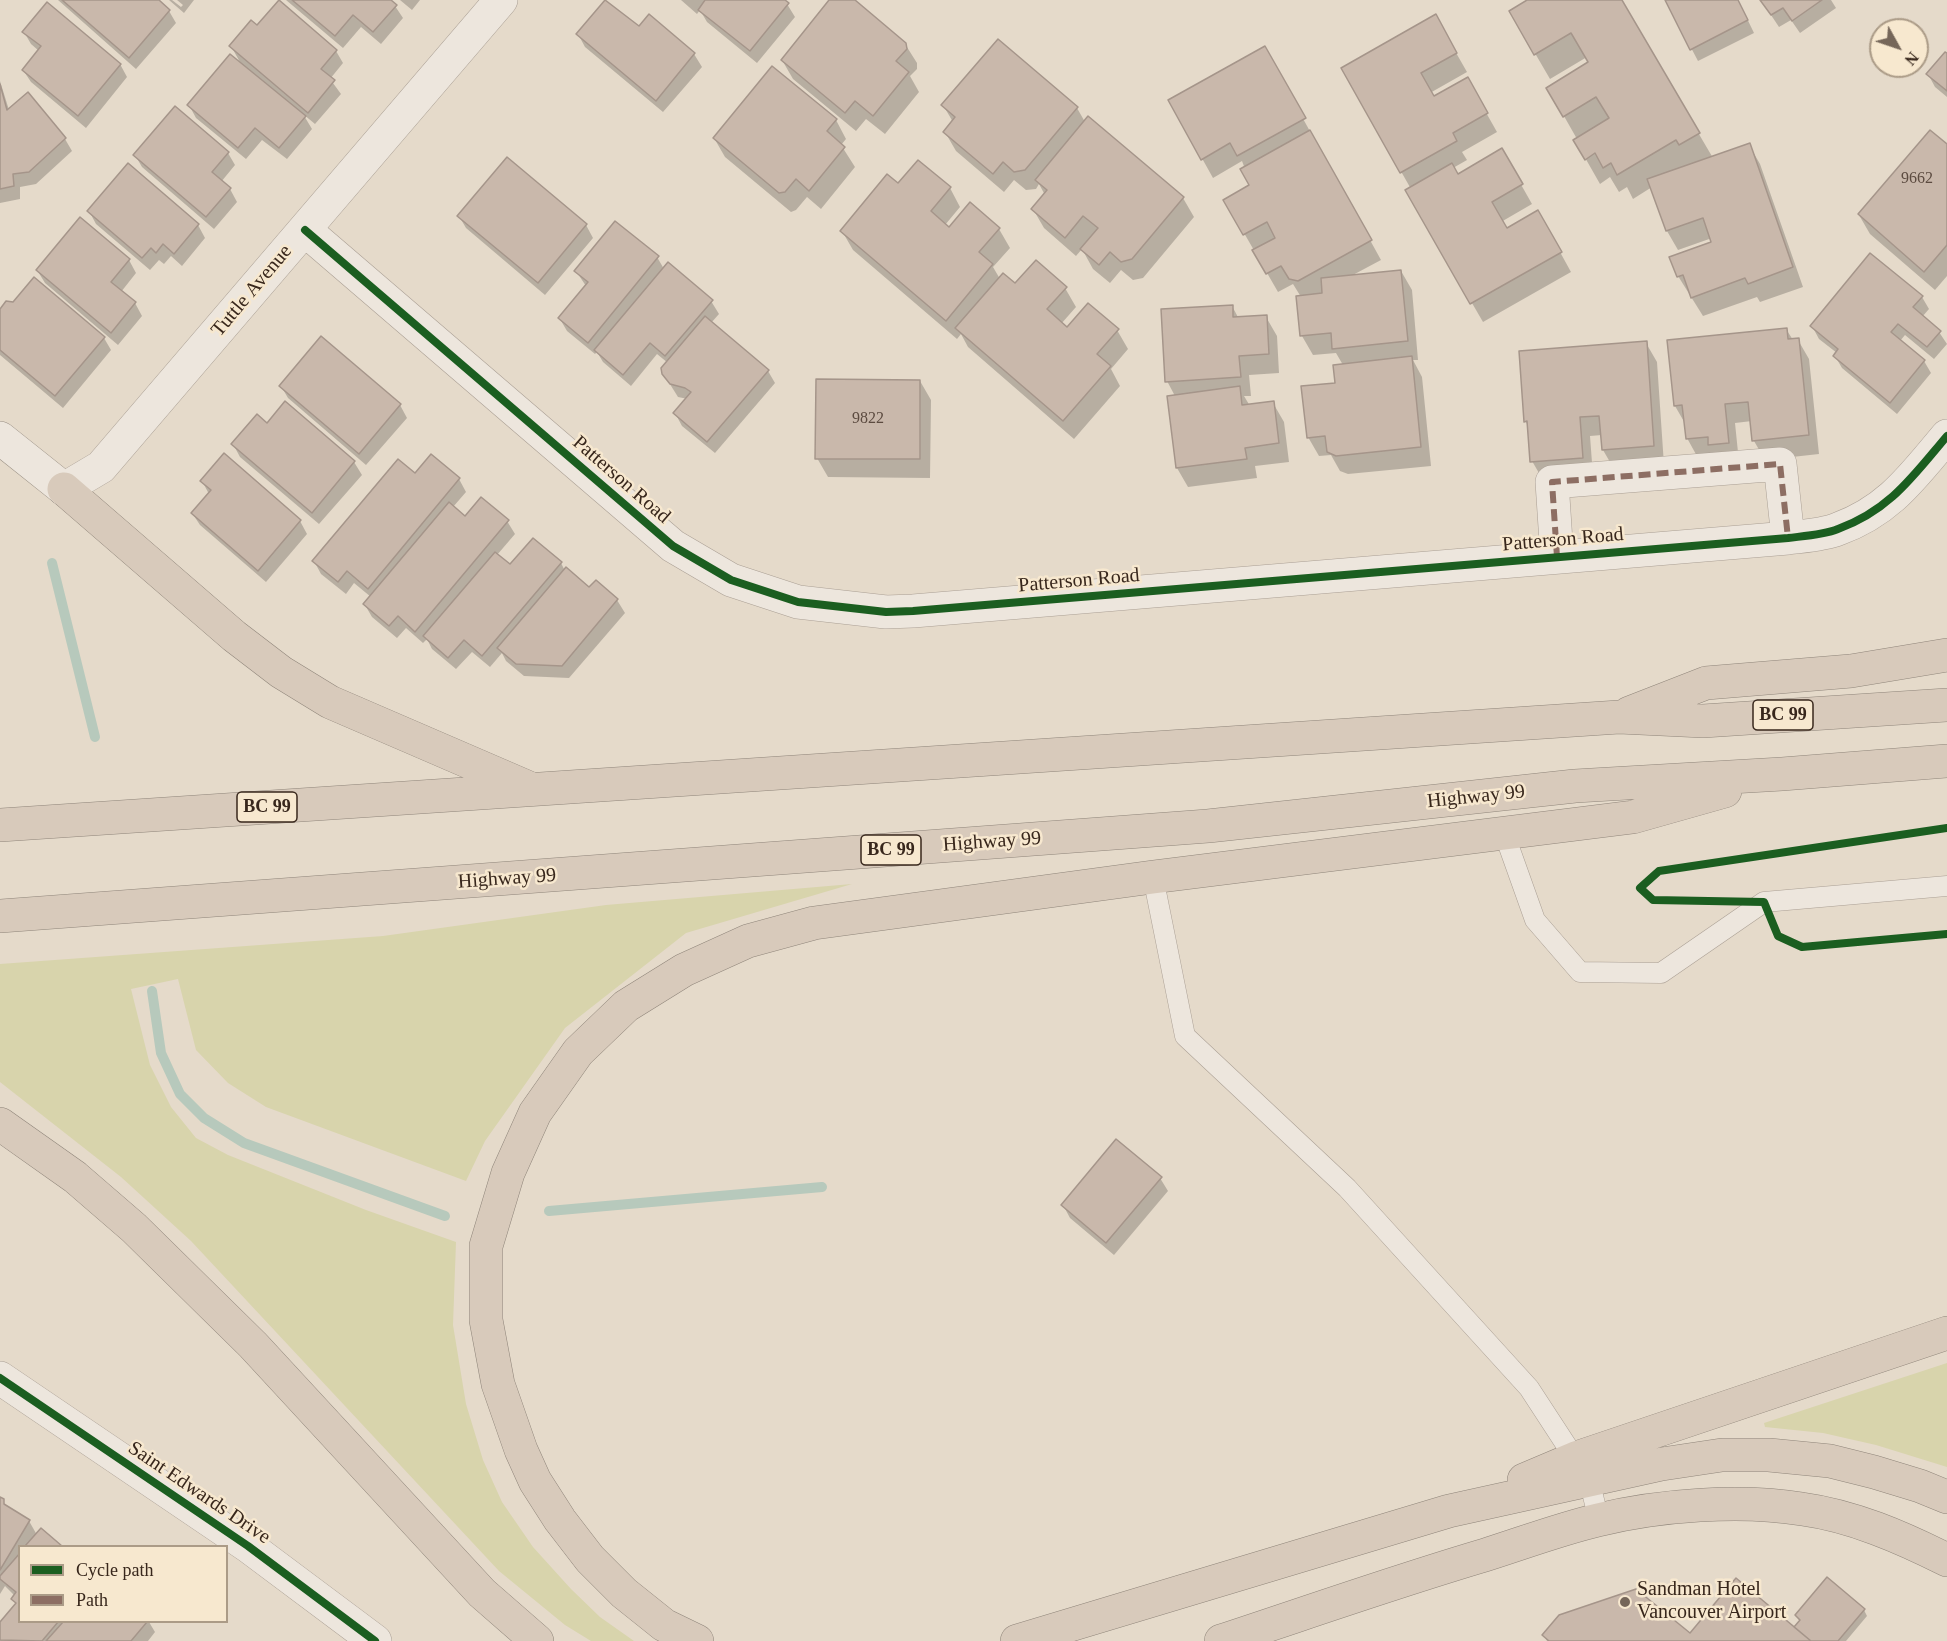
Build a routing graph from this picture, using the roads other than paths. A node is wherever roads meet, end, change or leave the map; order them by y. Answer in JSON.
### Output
{"nodes":[{"id":1,"x":501,"y":0,"type":"edge"},
{"id":2,"x":305,"y":230,"type":"junction"},
{"id":3,"x":1947,"y":436,"type":"edge"},
{"id":4,"x":0,"y":438,"type":"edge"},
{"id":5,"x":64,"y":489,"type":"junction"},
{"id":6,"x":1788,"y":538,"type":"junction"},
{"id":7,"x":1557,"y":557,"type":"junction"},
{"id":8,"x":1947,"y":655,"type":"edge"},
{"id":9,"x":1947,"y":705,"type":"edge"},
{"id":10,"x":1619,"y":717,"type":"junction"},
{"id":11,"x":1947,"y":761,"type":"edge"},
{"id":12,"x":1782,"y":774,"type":"junction"},
{"id":13,"x":534,"y":790,"type":"junction"},
{"id":14,"x":0,"y":825,"type":"edge"},
{"id":15,"x":1504,"y":833,"type":"junction"},
{"id":16,"x":1153,"y":877,"type":"junction"},
{"id":17,"x":1947,"y":886,"type":"edge"},
{"id":18,"x":0,"y":916,"type":"edge"},
{"id":19,"x":0,"y":1124,"type":"edge"},
{"id":20,"x":1947,"y":1333,"type":"edge"},
{"id":21,"x":0,"y":1378,"type":"edge"},
{"id":22,"x":1582,"y":1469,"type":"junction"},
{"id":23,"x":1947,"y":1497,"type":"edge"},
{"id":24,"x":1599,"y":1520,"type":"junction"},
{"id":25,"x":1947,"y":1560,"type":"edge"},
{"id":26,"x":375,"y":1641,"type":"edge"},
{"id":27,"x":537,"y":1641,"type":"edge"},
{"id":28,"x":697,"y":1641,"type":"edge"},
{"id":29,"x":1017,"y":1641,"type":"edge"},
{"id":30,"x":1221,"y":1641,"type":"edge"}],
"edges":[{"from":1,"to":2,"type":"street","name":"Tuttle Avenue"},
{"from":2,"to":5,"type":"street","name":"Tuttle Avenue"},
{"from":2,"to":7,"type":"street","name":"Patterson Road"},
{"from":3,"to":6,"type":"street","name":"Patterson Road"},
{"from":4,"to":5,"type":"street"},
{"from":5,"to":13,"type":"highway"},
{"from":6,"to":7,"type":"street","name":"Patterson Road"},
{"from":6,"to":7,"type":"street"},
{"from":8,"to":10,"type":"highway"},
{"from":9,"to":10,"type":"highway","number":"BC 99"},
{"from":10,"to":13,"type":"highway","number":"BC 99"},
{"from":11,"to":12,"type":"highway","name":"Highway 99","number":"BC 99"},
{"from":12,"to":15,"type":"highway"},
{"from":12,"to":18,"type":"highway","name":"Highway 99","number":"BC 99"},
{"from":13,"to":14,"type":"highway","number":"BC 99"},
{"from":15,"to":16,"type":"highway"},
{"from":15,"to":17,"type":"lane"},
{"from":16,"to":22,"type":"lane"},
{"from":16,"to":28,"type":"highway"},
{"from":19,"to":27,"type":"highway"},
{"from":20,"to":22,"type":"highway"},
{"from":21,"to":26,"type":"street","name":"Saint Edwards Drive"},
{"from":22,"to":23,"type":"highway"},
{"from":22,"to":24,"type":"lane"},
{"from":22,"to":29,"type":"highway"},
{"from":24,"to":25,"type":"highway"},
{"from":24,"to":30,"type":"highway"}]}
